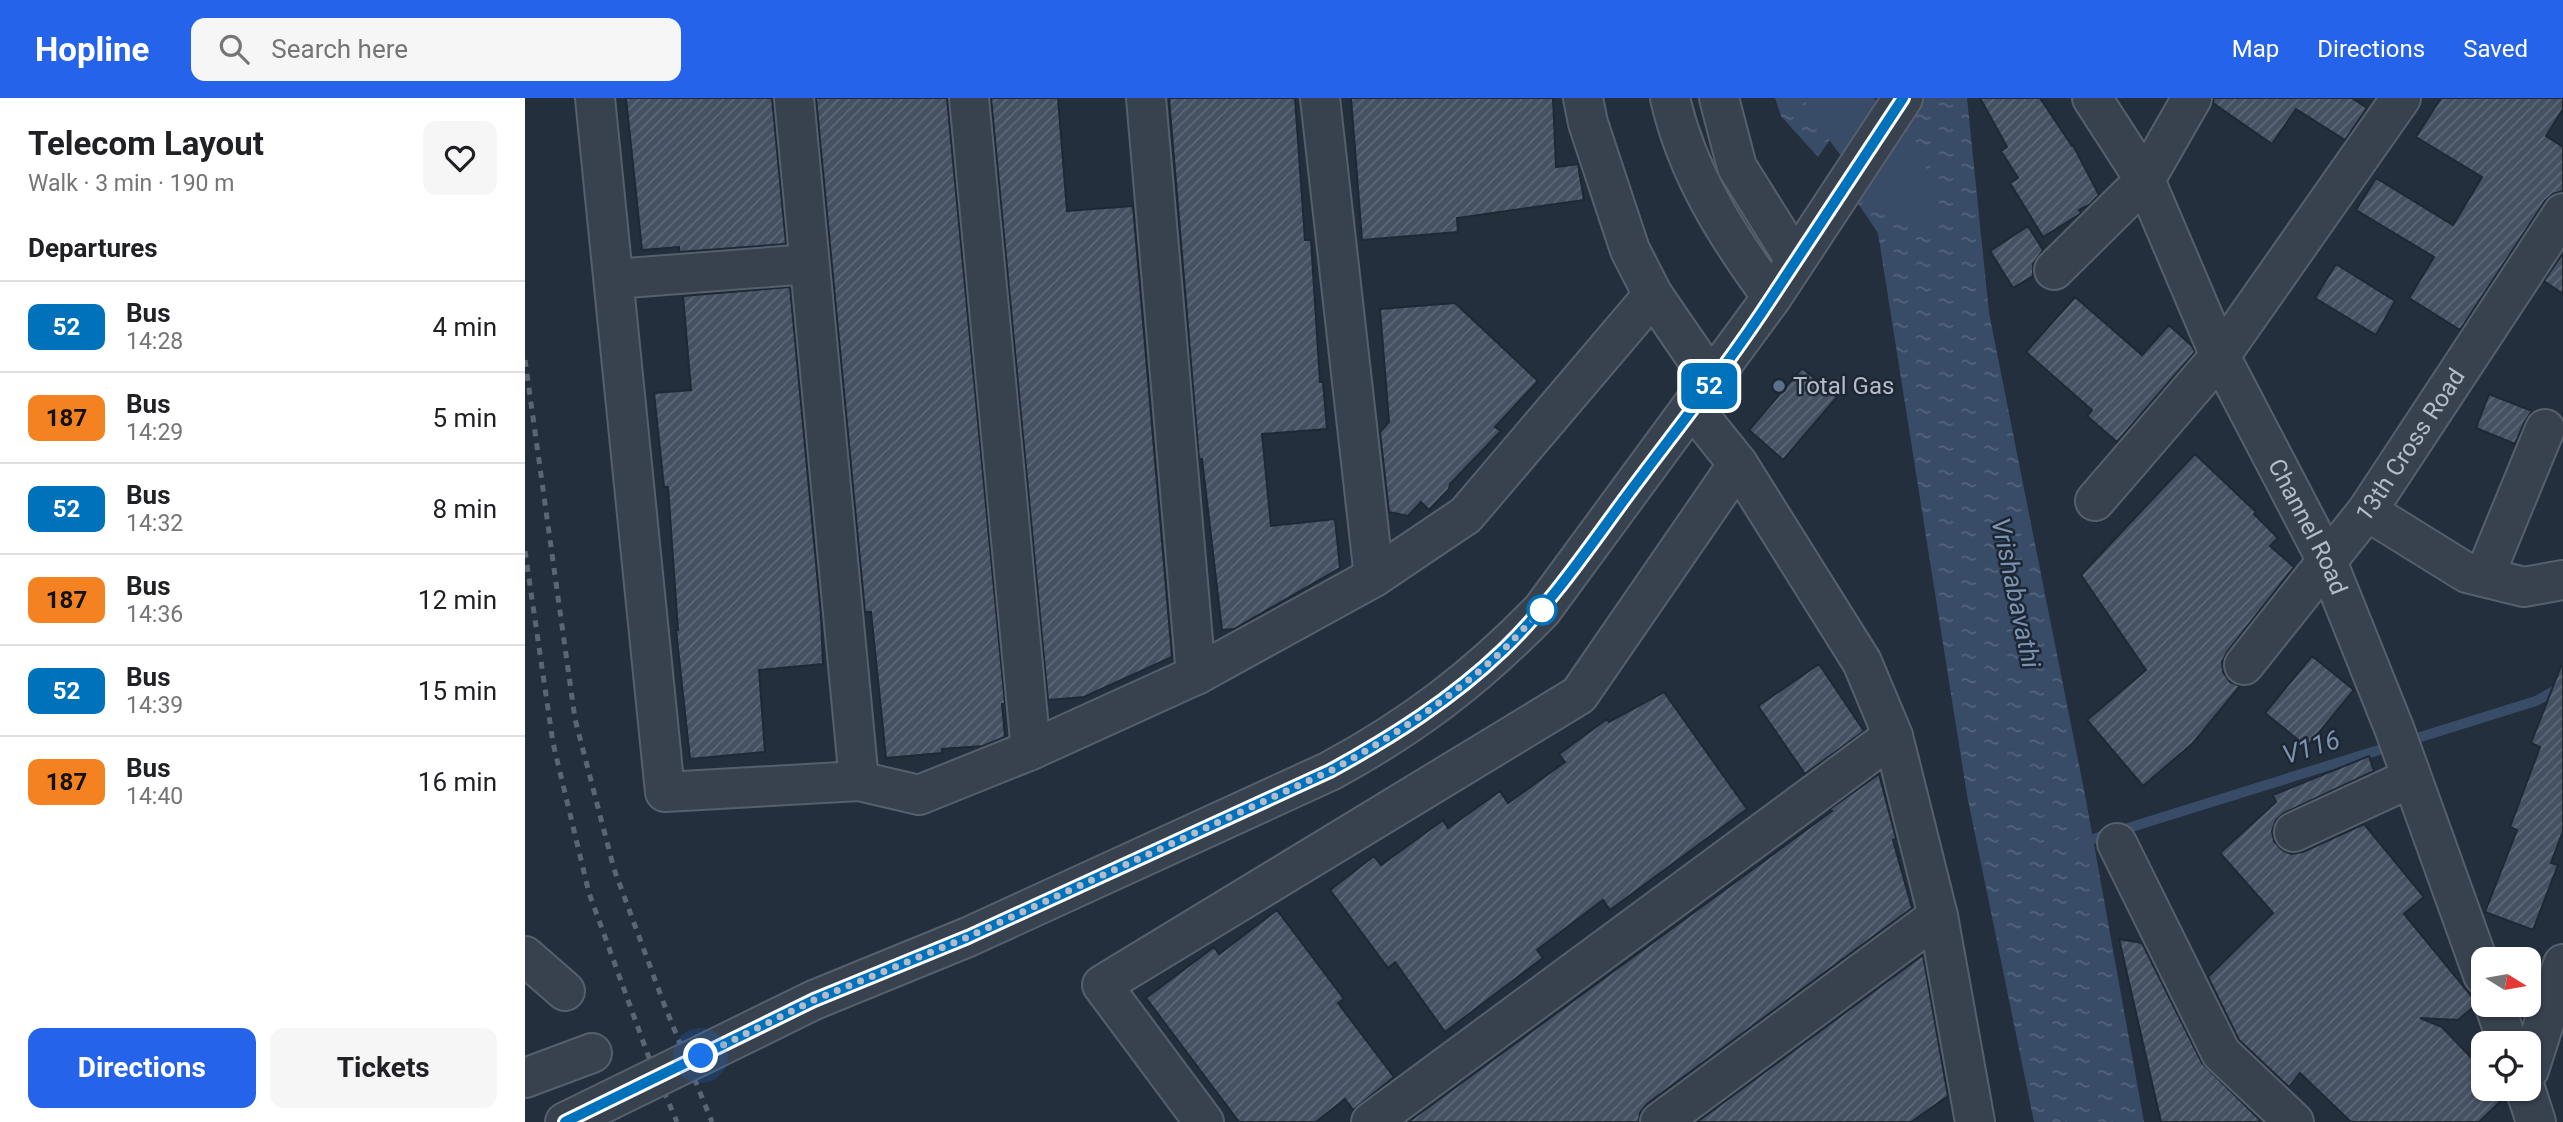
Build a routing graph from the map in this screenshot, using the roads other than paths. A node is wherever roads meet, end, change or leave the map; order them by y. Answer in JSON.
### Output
{"nodes":[{"id":1,"x":595,"y":98,"type":"edge"},
{"id":2,"x":794,"y":98,"type":"edge"},
{"id":3,"x":969,"y":98,"type":"edge"},
{"id":4,"x":1146,"y":98,"type":"edge"},
{"id":5,"x":1320,"y":98,"type":"edge"},
{"id":6,"x":1584,"y":98,"type":"edge"},
{"id":7,"x":1669,"y":98,"type":"edge"},
{"id":8,"x":1719,"y":98,"type":"edge"},
{"id":9,"x":1903,"y":98,"type":"edge"},
{"id":10,"x":2092,"y":98,"type":"edge"},
{"id":11,"x":2192,"y":98,"type":"edge"},
{"id":12,"x":2401,"y":98,"type":"edge"},
{"id":13,"x":2145,"y":180,"type":"junction"},
{"id":14,"x":2563,"y":213,"type":"edge"},
{"id":15,"x":1799,"y":253,"type":"junction"},
{"id":16,"x":809,"y":264,"type":"junction"},
{"id":17,"x":2054,"y":270,"type":"dead end"},
{"id":18,"x":614,"y":279,"type":"junction"},
{"id":19,"x":1653,"y":295,"type":"junction"},
{"id":20,"x":1772,"y":297,"type":"junction"},
{"id":21,"x":2220,"y":356,"type":"junction"},
{"id":22,"x":1702,"y":395,"type":"junction"},
{"id":23,"x":2545,"y":429,"type":"dead end"},
{"id":24,"x":1738,"y":464,"type":"junction"},
{"id":25,"x":2095,"y":501,"type":"dead end"},
{"id":26,"x":2367,"y":511,"type":"junction"},
{"id":27,"x":2327,"y":561,"type":"junction"},
{"id":28,"x":1374,"y":577,"type":"junction"},
{"id":29,"x":2484,"y":577,"type":"junction"},
{"id":30,"x":2563,"y":580,"type":"edge"},
{"id":31,"x":2245,"y":666,"type":"dead end"},
{"id":32,"x":1196,"y":675,"type":"junction"},
{"id":33,"x":1893,"y":736,"type":"junction"},
{"id":34,"x":1031,"y":750,"type":"junction"},
{"id":35,"x":2404,"y":755,"type":"junction"},
{"id":36,"x":859,"y":781,"type":"junction"},
{"id":37,"x":2294,"y":832,"type":"dead end"},
{"id":38,"x":2117,"y":843,"type":"dead end"},
{"id":39,"x":1938,"y":916,"type":"junction"},
{"id":40,"x":2473,"y":947,"type":"edge"},
{"id":41,"x":525,"y":956,"type":"edge"},
{"id":42,"x":2563,"y":964,"type":"edge"},
{"id":43,"x":565,"y":991,"type":"dead end"},
{"id":44,"x":2541,"y":1033,"type":"edge"},
{"id":45,"x":592,"y":1053,"type":"dead end"},
{"id":46,"x":525,"y":1078,"type":"edge"},
{"id":47,"x":2529,"y":1101,"type":"edge"},
{"id":48,"x":1968,"y":1118,"type":"edge"},
{"id":49,"x":565,"y":1122,"type":"edge"},
{"id":50,"x":1204,"y":1122,"type":"edge"},
{"id":51,"x":1371,"y":1122,"type":"edge"},
{"id":52,"x":1660,"y":1122,"type":"edge"},
{"id":53,"x":2294,"y":1122,"type":"edge"},
{"id":54,"x":2536,"y":1122,"type":"edge"}],
"edges":[{"from":1,"to":18,"type":"street"},
{"from":2,"to":16,"type":"street"},
{"from":3,"to":34,"type":"street"},
{"from":4,"to":32,"type":"street"},
{"from":5,"to":28,"type":"street"},
{"from":6,"to":19,"type":"street"},
{"from":7,"to":20,"type":"street"},
{"from":8,"to":15,"type":"street"},
{"from":9,"to":15,"type":"street"},
{"from":10,"to":13,"type":"street","name":"Channel Road"},
{"from":11,"to":13,"type":"street"},
{"from":12,"to":21,"type":"street"},
{"from":13,"to":17,"type":"street"},
{"from":13,"to":21,"type":"street","name":"Channel Road"},
{"from":14,"to":26,"type":"street","name":"13th Cross Road"},
{"from":15,"to":20,"type":"street"},
{"from":16,"to":18,"type":"street"},
{"from":16,"to":36,"type":"street"},
{"from":18,"to":36,"type":"street"},
{"from":19,"to":22,"type":"street"},
{"from":19,"to":28,"type":"street"},
{"from":20,"to":22,"type":"street"},
{"from":21,"to":25,"type":"street"},
{"from":21,"to":27,"type":"street","name":"Channel Road"},
{"from":22,"to":24,"type":"street"},
{"from":22,"to":49,"type":"street","bridge":true},
{"from":23,"to":29,"type":"street"},
{"from":24,"to":33,"type":"street"},
{"from":24,"to":50,"type":"street"},
{"from":26,"to":27,"type":"street","name":"13th Cross Road"},
{"from":26,"to":29,"type":"street"},
{"from":27,"to":31,"type":"street","name":"13th Cross Road"},
{"from":27,"to":35,"type":"street","name":"Channel Road"},
{"from":28,"to":32,"type":"street"},
{"from":29,"to":30,"type":"street"},
{"from":32,"to":34,"type":"street"},
{"from":33,"to":39,"type":"street"},
{"from":33,"to":51,"type":"street"},
{"from":34,"to":36,"type":"street"},
{"from":35,"to":37,"type":"street"},
{"from":35,"to":40,"type":"street","name":"Channel Road"},
{"from":38,"to":53,"type":"street"},
{"from":39,"to":48,"type":"street"},
{"from":39,"to":52,"type":"street"},
{"from":41,"to":43,"type":"street"},
{"from":42,"to":44,"type":"street"},
{"from":45,"to":46,"type":"street"},
{"from":47,"to":54,"type":"street"}]}
